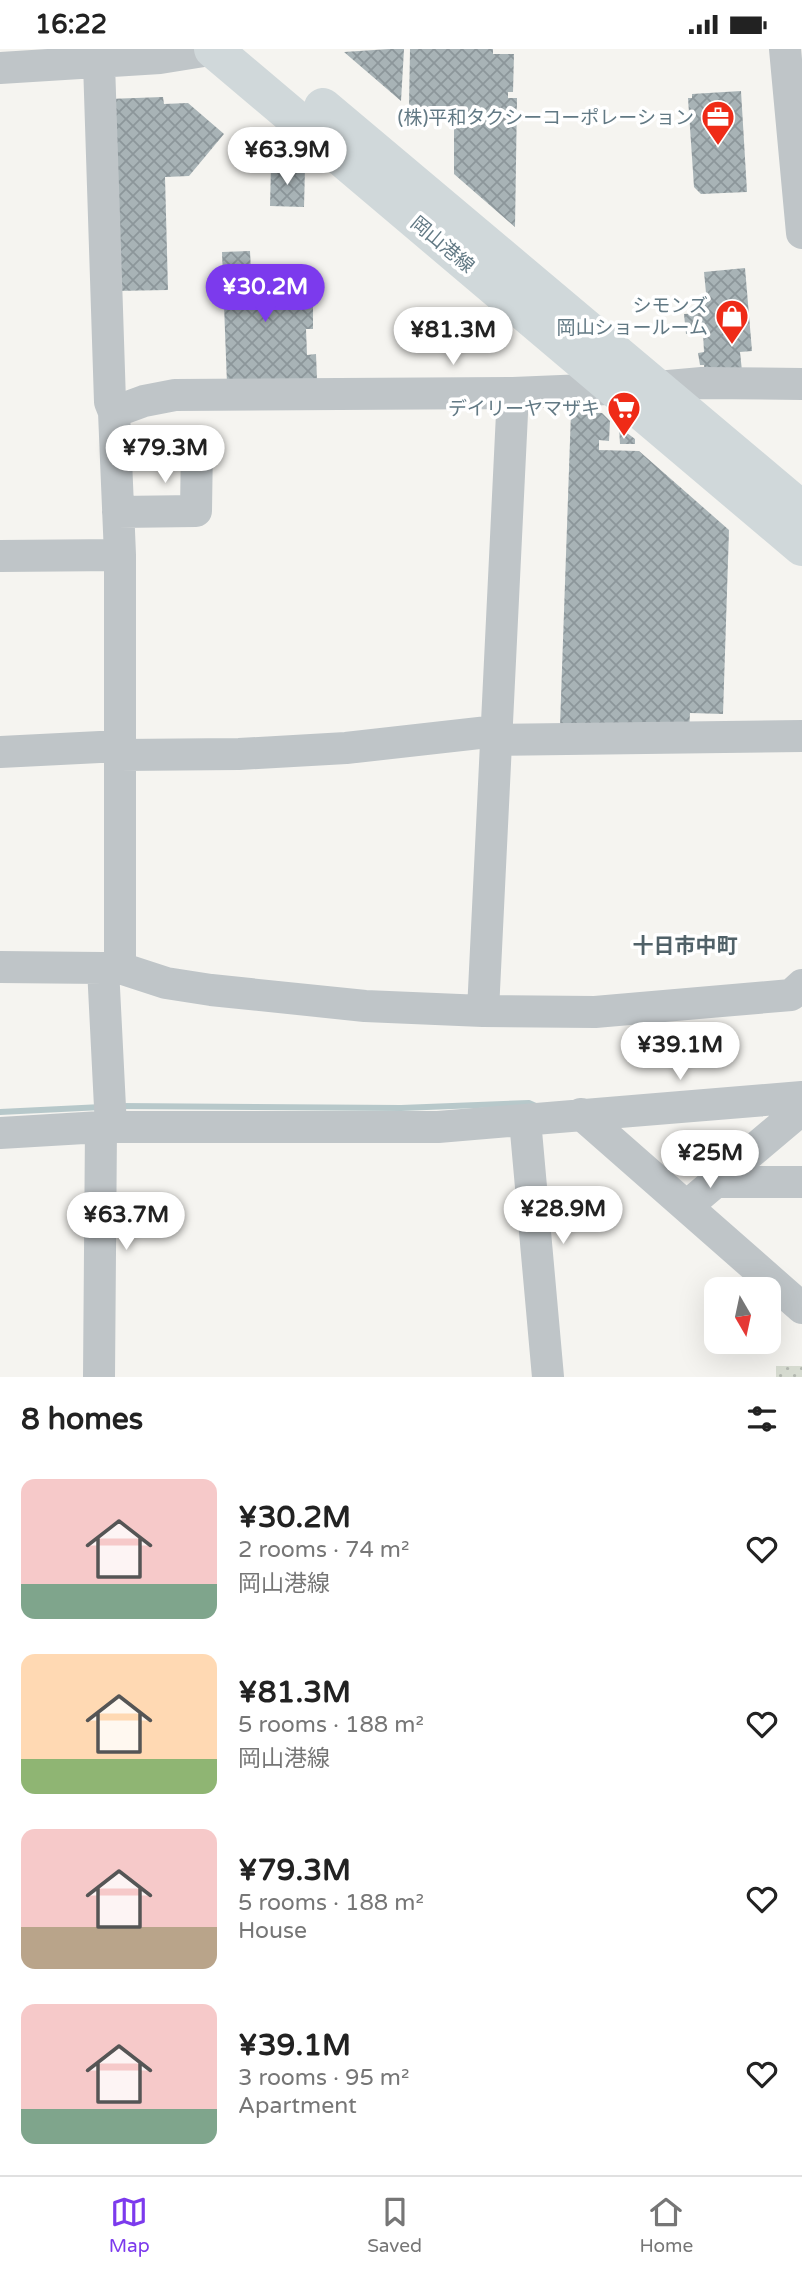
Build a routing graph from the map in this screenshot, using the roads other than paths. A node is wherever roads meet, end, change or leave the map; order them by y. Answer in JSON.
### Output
{"nodes":[{"id":1,"x":215,"y":49,"type":"edge"},
{"id":2,"x":254,"y":49,"type":"edge"},
{"id":3,"x":786,"y":49,"type":"edge"},
{"id":4,"x":99,"y":63,"type":"junction"},
{"id":5,"x":0,"y":68,"type":"edge"},
{"id":6,"x":800,"y":192,"type":"edge"},
{"id":7,"x":802,"y":233,"type":"edge"},
{"id":8,"x":802,"y":384,"type":"edge"},
{"id":9,"x":657,"y":387,"type":"junction"},
{"id":10,"x":615,"y":389,"type":"junction"},
{"id":11,"x":513,"y":393,"type":"junction"},
{"id":12,"x":114,"y":412,"type":"junction"},
{"id":13,"x":197,"y":444,"type":"dead end"},
{"id":14,"x":802,"y":510,"type":"edge"},
{"id":15,"x":118,"y":512,"type":"junction"},
{"id":16,"x":802,"y":547,"type":"edge"},
{"id":17,"x":0,"y":555,"type":"edge"},
{"id":18,"x":109,"y":555,"type":"junction"},
{"id":19,"x":496,"y":736,"type":"junction"},
{"id":20,"x":802,"y":736,"type":"edge"},
{"id":21,"x":116,"y":748,"type":"junction"},
{"id":22,"x":0,"y":752,"type":"edge"},
{"id":23,"x":0,"y":967,"type":"edge"},
{"id":24,"x":112,"y":968,"type":"junction"},
{"id":25,"x":802,"y":985,"type":"edge"},
{"id":26,"x":483,"y":1011,"type":"junction"},
{"id":27,"x":802,"y":1097,"type":"edge"},
{"id":28,"x":802,"y":1109,"type":"edge"},
{"id":29,"x":108,"y":1117,"type":"junction"},
{"id":30,"x":554,"y":1118,"type":"junction"},
{"id":31,"x":0,"y":1133,"type":"edge"},
{"id":32,"x":716,"y":1182,"type":"junction"},
{"id":33,"x":802,"y":1182,"type":"edge"},
{"id":34,"x":687,"y":1206,"type":"junction"},
{"id":35,"x":802,"y":1308,"type":"edge"},
{"id":36,"x":99,"y":1377,"type":"edge"},
{"id":37,"x":548,"y":1377,"type":"edge"}],
"edges":[{"from":1,"to":4,"type":"street"},
{"from":1,"to":10,"type":"main road","name":"岡山港線"},
{"from":2,"to":9,"type":"main road","name":"岡山港線"},
{"from":3,"to":6,"type":"street"},
{"from":4,"to":5,"type":"street"},
{"from":4,"to":12,"type":"street"},
{"from":6,"to":7,"type":"street"},
{"from":8,"to":9,"type":"street"},
{"from":9,"to":10,"type":"street"},
{"from":9,"to":14,"type":"main road","name":"岡山港線"},
{"from":10,"to":11,"type":"street"},
{"from":10,"to":16,"type":"main road","name":"岡山港線"},
{"from":11,"to":12,"type":"street"},
{"from":11,"to":19,"type":"street"},
{"from":12,"to":15,"type":"street"},
{"from":13,"to":15,"type":"street"},
{"from":15,"to":18,"type":"street"},
{"from":17,"to":18,"type":"street"},
{"from":18,"to":21,"type":"street"},
{"from":19,"to":20,"type":"street"},
{"from":19,"to":21,"type":"street"},
{"from":19,"to":26,"type":"street"},
{"from":21,"to":22,"type":"street"},
{"from":21,"to":24,"type":"street"},
{"from":23,"to":24,"type":"street"},
{"from":24,"to":26,"type":"street"},
{"from":24,"to":29,"type":"street"},
{"from":25,"to":26,"type":"street"},
{"from":27,"to":30,"type":"street"},
{"from":28,"to":32,"type":"street"},
{"from":29,"to":30,"type":"street"},
{"from":29,"to":31,"type":"street"},
{"from":29,"to":36,"type":"street"},
{"from":30,"to":34,"type":"street"},
{"from":30,"to":37,"type":"street"},
{"from":32,"to":33,"type":"street"},
{"from":32,"to":34,"type":"street"},
{"from":34,"to":35,"type":"street"}]}
